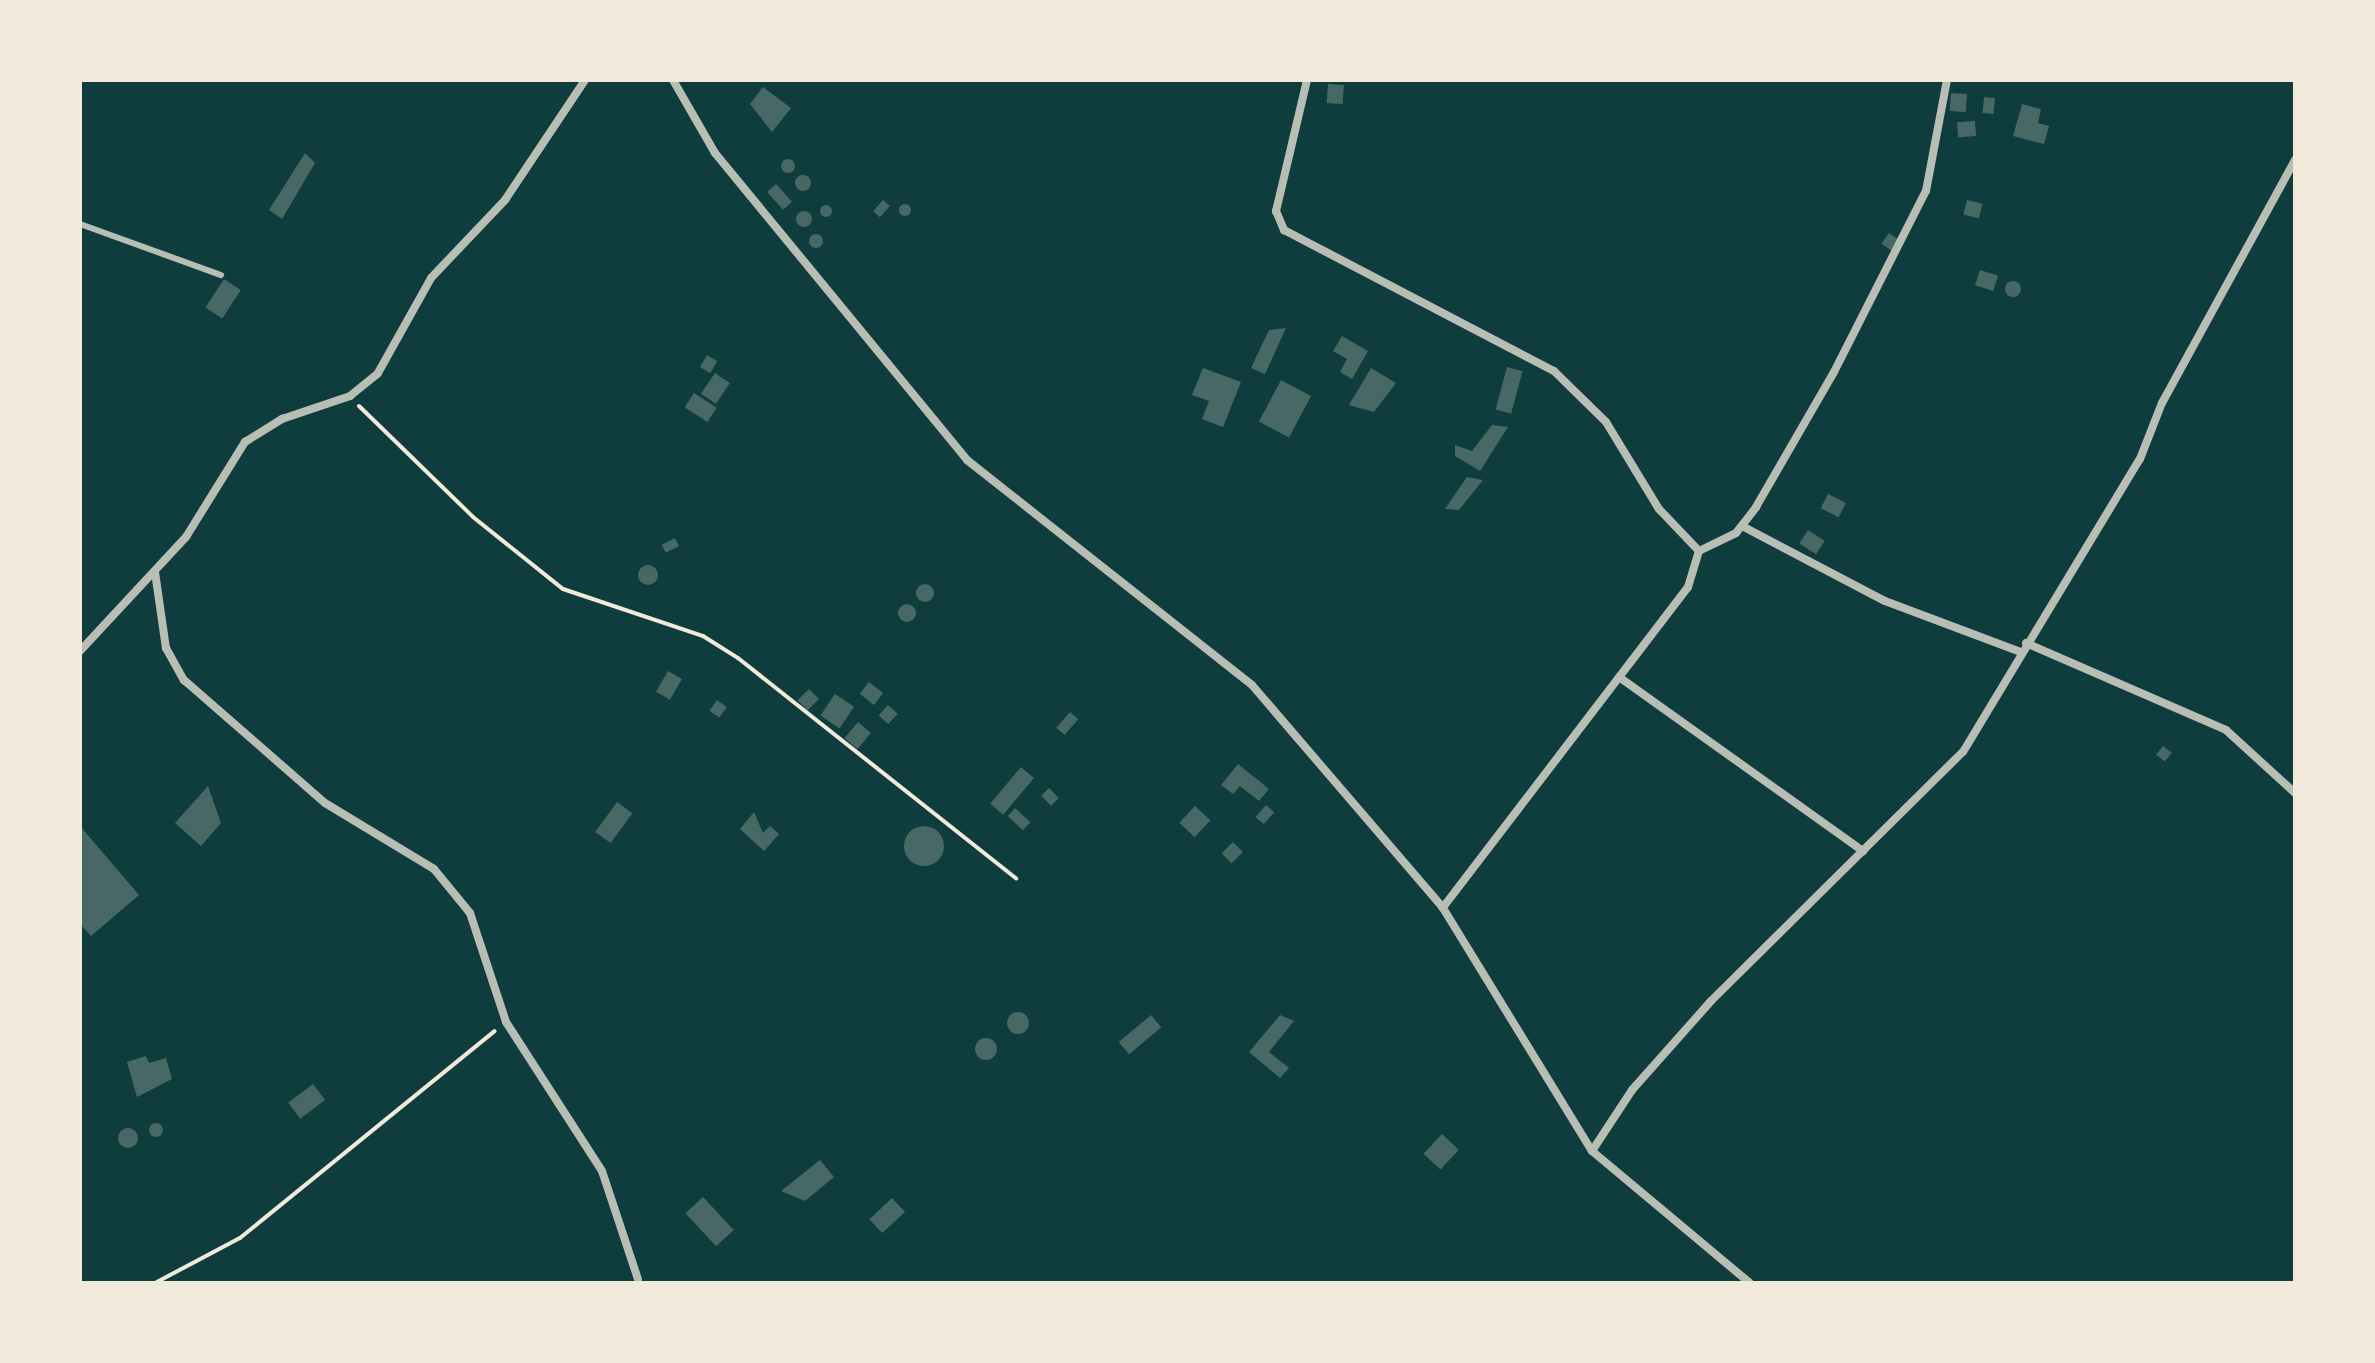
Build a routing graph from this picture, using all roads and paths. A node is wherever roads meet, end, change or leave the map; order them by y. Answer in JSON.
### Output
{"nodes":[{"id":1,"x":585,"y":80,"type":"edge"},
{"id":2,"x":673,"y":80,"type":"edge"},
{"id":3,"x":1307,"y":80,"type":"edge"},
{"id":4,"x":1947,"y":80,"type":"edge"},
{"id":5,"x":2295,"y":160,"type":"edge"},
{"id":6,"x":80,"y":224,"type":"edge"},
{"id":7,"x":221,"y":275,"type":"dead end"},
{"id":8,"x":350,"y":396,"type":"junction"},
{"id":9,"x":1742,"y":526,"type":"junction"},
{"id":10,"x":1699,"y":551,"type":"junction"},
{"id":11,"x":155,"y":572,"type":"junction"},
{"id":12,"x":2026,"y":643,"type":"junction"},
{"id":13,"x":80,"y":651,"type":"edge"},
{"id":14,"x":2021,"y":652,"type":"junction"},
{"id":15,"x":1619,"y":677,"type":"junction"},
{"id":16,"x":2295,"y":793,"type":"edge"},
{"id":17,"x":1863,"y":851,"type":"junction"},
{"id":18,"x":1016,"y":878,"type":"dead end"},
{"id":19,"x":1443,"y":908,"type":"junction"},
{"id":20,"x":506,"y":1022,"type":"junction"},
{"id":21,"x":1592,"y":1151,"type":"junction"},
{"id":22,"x":638,"y":1279,"type":"dead end"},
{"id":23,"x":155,"y":1283,"type":"edge"},
{"id":24,"x":1750,"y":1283,"type":"edge"}],
"edges":[{"from":1,"to":8,"type":"street"},
{"from":2,"to":19,"type":"street"},
{"from":3,"to":10,"type":"street"},
{"from":4,"to":9,"type":"street"},
{"from":5,"to":12,"type":"street"},
{"from":6,"to":7,"type":"lane"},
{"from":8,"to":11,"type":"street"},
{"from":8,"to":18,"type":"path"},
{"from":9,"to":10,"type":"street"},
{"from":9,"to":14,"type":"street"},
{"from":10,"to":15,"type":"street"},
{"from":11,"to":13,"type":"street"},
{"from":11,"to":20,"type":"street"},
{"from":12,"to":14,"type":"street"},
{"from":12,"to":16,"type":"street"},
{"from":14,"to":17,"type":"street"},
{"from":15,"to":17,"type":"street"},
{"from":15,"to":19,"type":"street"},
{"from":17,"to":21,"type":"street"},
{"from":19,"to":21,"type":"street"},
{"from":20,"to":22,"type":"street"},
{"from":20,"to":23,"type":"path"},
{"from":21,"to":24,"type":"street"}]}
